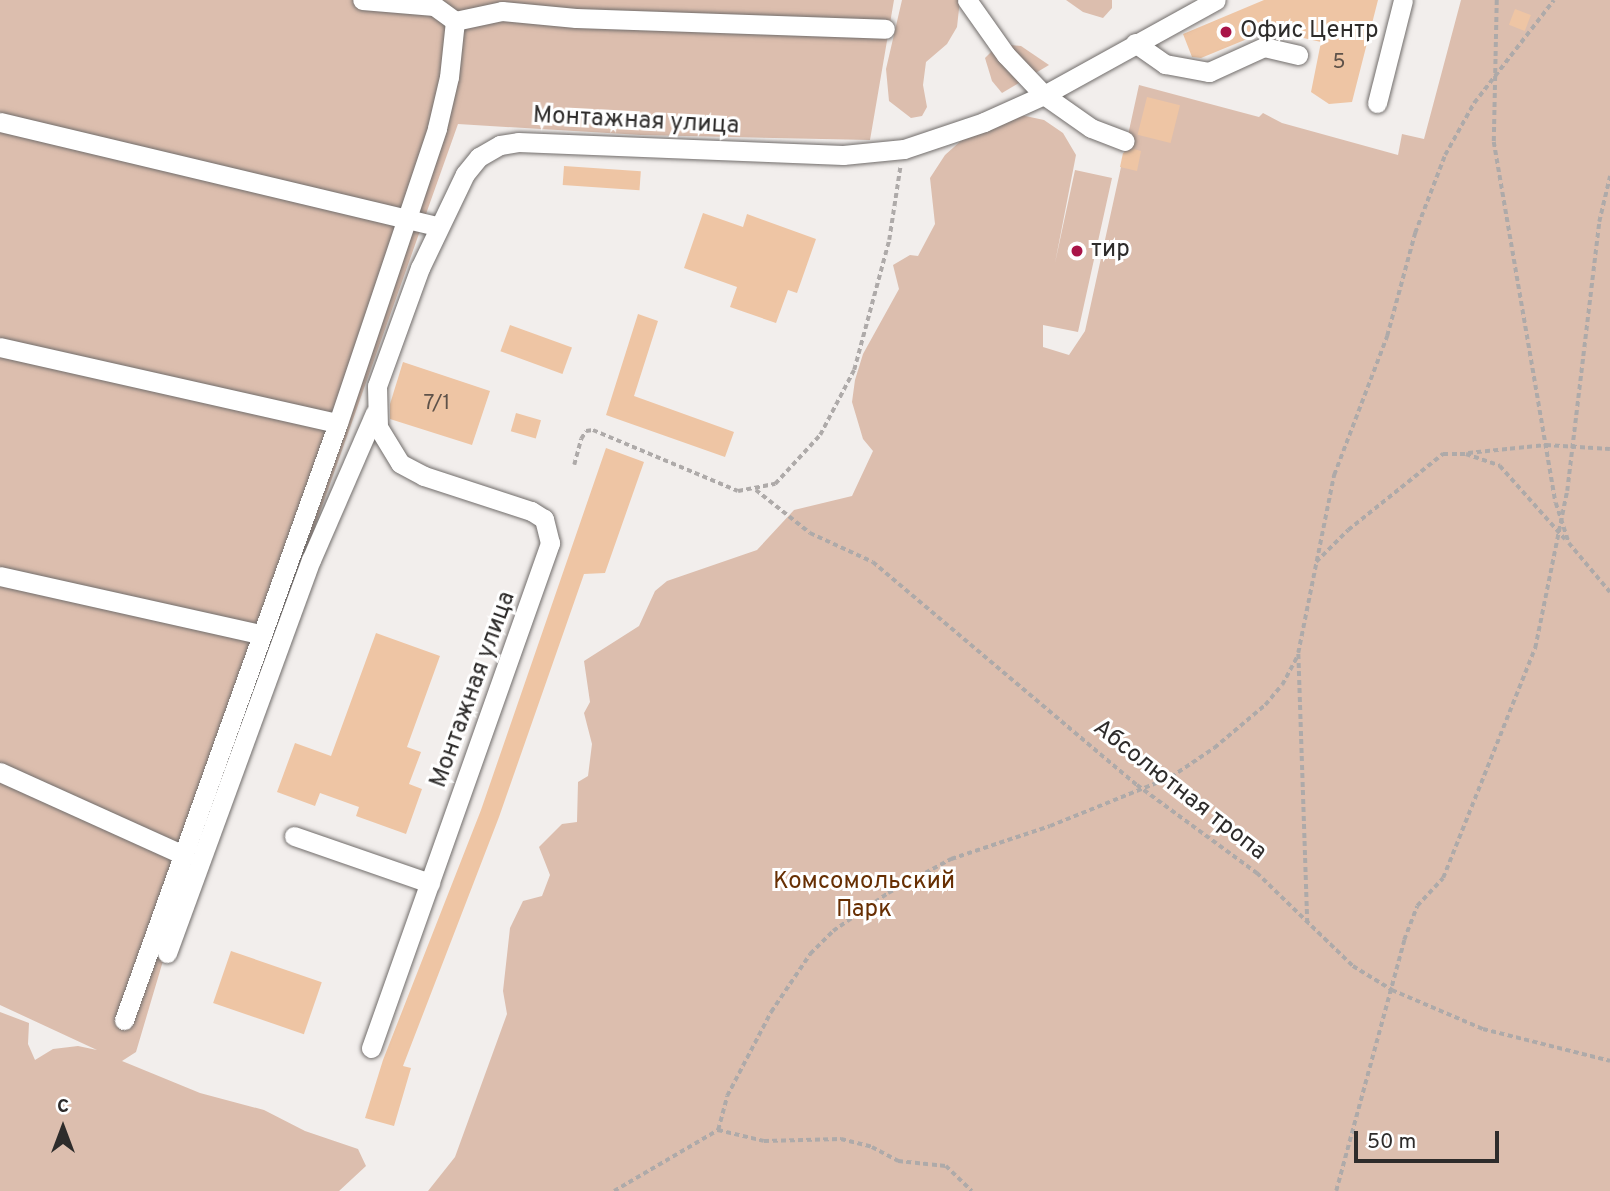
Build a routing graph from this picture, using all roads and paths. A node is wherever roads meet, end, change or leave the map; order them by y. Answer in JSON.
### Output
{"nodes":[{"id":1,"x":362,"y":0,"type":"edge"},
{"id":2,"x":967,"y":0,"type":"edge"},
{"id":3,"x":1216,"y":0,"type":"edge"},
{"id":4,"x":1403,"y":0,"type":"edge"},
{"id":5,"x":1497,"y":0,"type":"edge"},
{"id":6,"x":1554,"y":0,"type":"edge"},
{"id":7,"x":455,"y":21,"type":"junction"},
{"id":8,"x":886,"y":29,"type":"dead end"},
{"id":9,"x":1135,"y":43,"type":"junction"},
{"id":10,"x":1298,"y":55,"type":"dead end"},
{"id":11,"x":1492,"y":77,"type":"junction"},
{"id":12,"x":1044,"y":95,"type":"junction"},
{"id":13,"x":1377,"y":103,"type":"dead end"},
{"id":14,"x":0,"y":122,"type":"edge"},
{"id":15,"x":1125,"y":141,"type":"dead end"},
{"id":16,"x":904,"y":149,"type":"junction"},
{"id":17,"x":1610,"y":176,"type":"edge"},
{"id":18,"x":408,"y":218,"type":"junction"},
{"id":19,"x":438,"y":226,"type":"junction"},
{"id":20,"x":0,"y":347,"type":"edge"},
{"id":21,"x":375,"y":413,"type":"junction"},
{"id":22,"x":338,"y":423,"type":"junction"},
{"id":23,"x":1546,"y":445,"type":"junction"},
{"id":24,"x":1573,"y":445,"type":"junction"},
{"id":25,"x":1610,"y":449,"type":"edge"},
{"id":26,"x":1466,"y":454,"type":"junction"},
{"id":27,"x":574,"y":464,"type":"dead end"},
{"id":28,"x":756,"y":490,"type":"junction"},
{"id":29,"x":1561,"y":521,"type":"junction"},
{"id":30,"x":1559,"y":531,"type":"junction"},
{"id":31,"x":1569,"y":543,"type":"junction"},
{"id":32,"x":1314,"y":565,"type":"junction"},
{"id":33,"x":0,"y":576,"type":"edge"},
{"id":34,"x":1610,"y":593,"type":"edge"},
{"id":35,"x":259,"y":634,"type":"junction"},
{"id":36,"x":1298,"y":653,"type":"junction"},
{"id":37,"x":0,"y":772,"type":"edge"},
{"id":38,"x":1144,"y":790,"type":"junction"},
{"id":39,"x":294,"y":836,"type":"dead end"},
{"id":40,"x":184,"y":855,"type":"junction"},
{"id":41,"x":430,"y":883,"type":"junction"},
{"id":42,"x":1307,"y":923,"type":"junction"},
{"id":43,"x":167,"y":953,"type":"dead end"},
{"id":44,"x":1392,"y":990,"type":"junction"},
{"id":45,"x":124,"y":1020,"type":"dead end"},
{"id":46,"x":371,"y":1048,"type":"dead end"},
{"id":47,"x":1610,"y":1061,"type":"edge"},
{"id":48,"x":718,"y":1130,"type":"junction"},
{"id":49,"x":614,"y":1191,"type":"edge"},
{"id":50,"x":971,"y":1191,"type":"edge"},
{"id":51,"x":1336,"y":1191,"type":"edge"}],
"edges":[{"from":1,"to":7,"type":"street"},
{"from":2,"to":12,"type":"street"},
{"from":3,"to":9,"type":"street","name":"Монтажная улица"},
{"from":4,"to":13,"type":"street"},
{"from":5,"to":11,"type":"path"},
{"from":6,"to":11,"type":"path"},
{"from":7,"to":8,"type":"street"},
{"from":7,"to":18,"type":"street"},
{"from":9,"to":10,"type":"street"},
{"from":9,"to":12,"type":"street","name":"Монтажная улица"},
{"from":11,"to":23,"type":"path"},
{"from":11,"to":32,"type":"path"},
{"from":12,"to":15,"type":"street"},
{"from":12,"to":16,"type":"street","name":"Монтажная улица"},
{"from":14,"to":18,"type":"street"},
{"from":16,"to":19,"type":"street","name":"Монтажная улица"},
{"from":16,"to":28,"type":"path"},
{"from":17,"to":24,"type":"path"},
{"from":18,"to":19,"type":"street"},
{"from":18,"to":22,"type":"street"},
{"from":19,"to":21,"type":"street","name":"Монтажная улица"},
{"from":20,"to":22,"type":"street"},
{"from":21,"to":41,"type":"street","name":"Монтажная улица"},
{"from":21,"to":43,"type":"street"},
{"from":22,"to":35,"type":"street"},
{"from":23,"to":24,"type":"path"},
{"from":23,"to":26,"type":"path"},
{"from":23,"to":29,"type":"path"},
{"from":24,"to":25,"type":"path"},
{"from":24,"to":29,"type":"path"},
{"from":26,"to":30,"type":"path"},
{"from":26,"to":32,"type":"path"},
{"from":27,"to":28,"type":"path"},
{"from":28,"to":38,"type":"path","name":"Абсолютная тропа"},
{"from":29,"to":30,"type":"path"},
{"from":29,"to":31,"type":"path"},
{"from":30,"to":31,"type":"path"},
{"from":30,"to":44,"type":"path"},
{"from":31,"to":34,"type":"path"},
{"from":32,"to":36,"type":"path"},
{"from":33,"to":35,"type":"street"},
{"from":35,"to":40,"type":"street"},
{"from":36,"to":38,"type":"path"},
{"from":36,"to":42,"type":"path"},
{"from":37,"to":40,"type":"street"},
{"from":38,"to":42,"type":"path","name":"Абсолютная тропа"},
{"from":38,"to":48,"type":"path"},
{"from":39,"to":41,"type":"street"},
{"from":40,"to":45,"type":"street"},
{"from":41,"to":46,"type":"street","name":"Монтажная улица"},
{"from":42,"to":44,"type":"path","name":"Абсолютная тропа"},
{"from":44,"to":47,"type":"path","name":"Абсолютная тропа"},
{"from":44,"to":51,"type":"path"},
{"from":48,"to":49,"type":"path"},
{"from":48,"to":50,"type":"path"}]}
